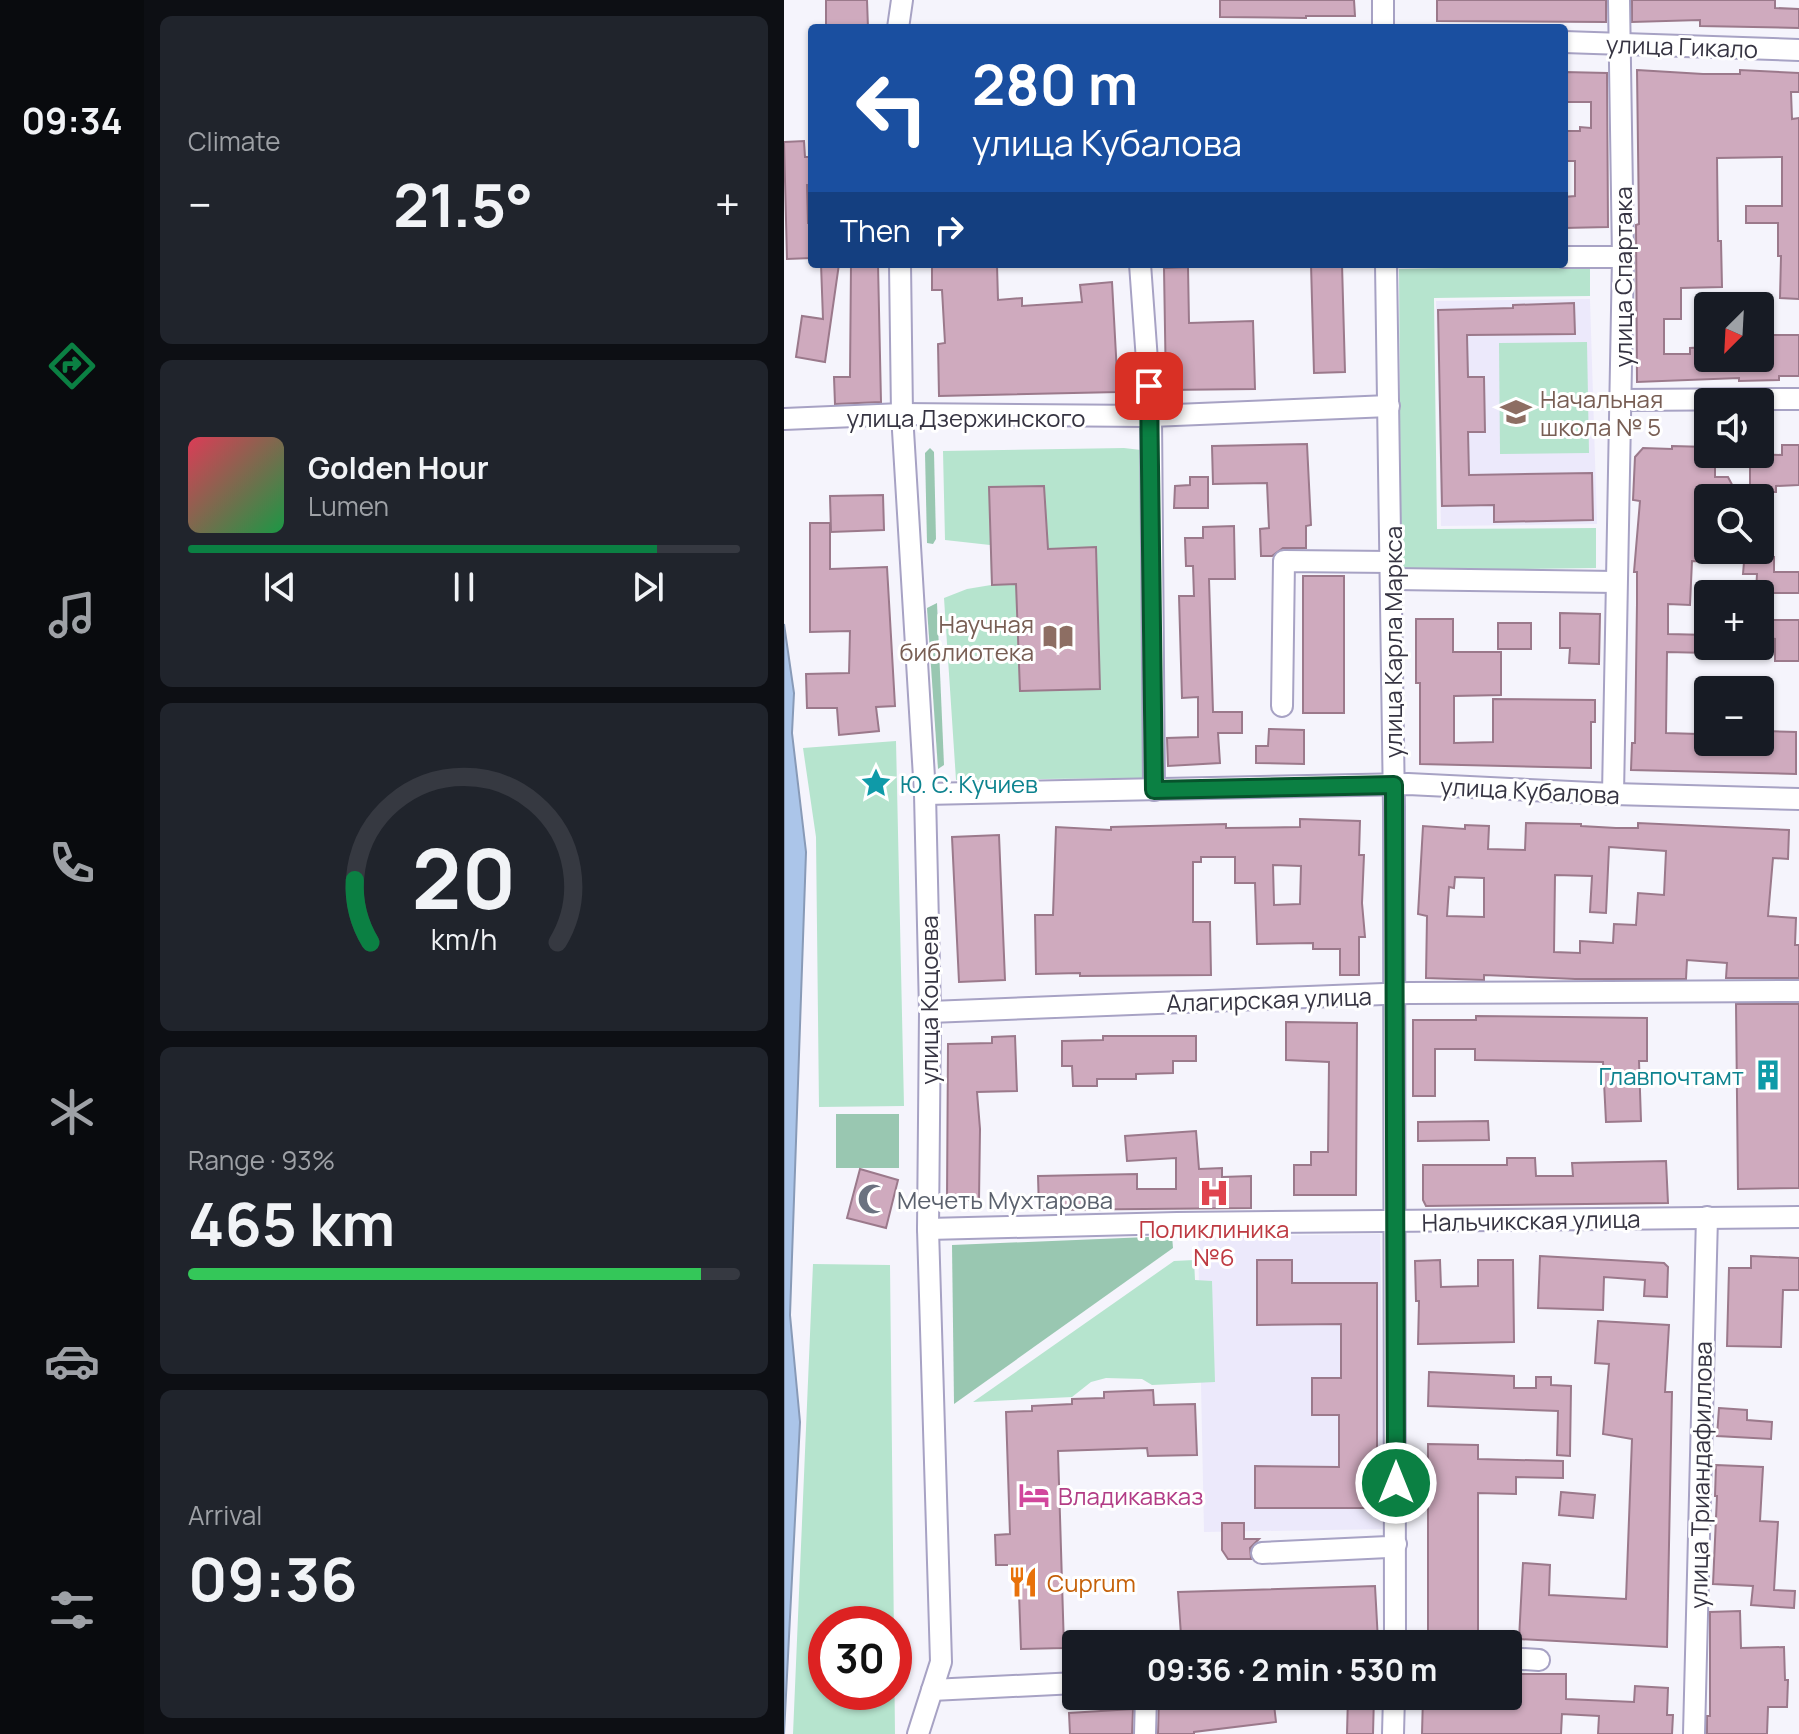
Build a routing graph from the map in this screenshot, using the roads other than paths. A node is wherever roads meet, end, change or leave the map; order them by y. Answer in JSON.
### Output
{"nodes":[{"id":1,"x":902,"y":0,"type":"edge"},
{"id":2,"x":1383,"y":0,"type":"edge"},
{"id":3,"x":1619,"y":0,"type":"edge"},
{"id":4,"x":899,"y":24,"type":"edge"},
{"id":5,"x":1383,"y":24,"type":"edge"},
{"id":6,"x":1568,"y":42,"type":"edge"},
{"id":7,"x":1619,"y":43,"type":"junction"},
{"id":8,"x":1799,"y":50,"type":"edge"},
{"id":9,"x":1568,"y":257,"type":"edge"},
{"id":10,"x":1623,"y":257,"type":"junction"},
{"id":11,"x":900,"y":268,"type":"edge"},
{"id":12,"x":1140,"y":268,"type":"edge"},
{"id":13,"x":1386,"y":268,"type":"edge"},
{"id":14,"x":1799,"y":399,"type":"edge"},
{"id":15,"x":1621,"y":400,"type":"junction"},
{"id":16,"x":1389,"y":406,"type":"junction"},
{"id":17,"x":902,"y":414,"type":"junction"},
{"id":18,"x":1151,"y":416,"type":"junction"},
{"id":19,"x":784,"y":419,"type":"edge"},
{"id":20,"x":1392,"y":571,"type":"junction"},
{"id":21,"x":1616,"y":582,"type":"junction"},
{"id":22,"x":1282,"y":706,"type":"dead end"},
{"id":23,"x":1394,"y":785,"type":"junction"},
{"id":24,"x":1154,"y":790,"type":"junction"},
{"id":25,"x":925,"y":794,"type":"junction"},
{"id":26,"x":1613,"y":794,"type":"junction"},
{"id":27,"x":1799,"y":799,"type":"edge"},
{"id":28,"x":1799,"y":991,"type":"edge"},
{"id":29,"x":1394,"y":994,"type":"junction"},
{"id":30,"x":930,"y":1012,"type":"junction"},
{"id":31,"x":1707,"y":1217,"type":"junction"},
{"id":32,"x":1799,"y":1217,"type":"edge"},
{"id":33,"x":1395,"y":1222,"type":"junction"},
{"id":34,"x":928,"y":1229,"type":"junction"},
{"id":35,"x":1396,"y":1544,"type":"junction"},
{"id":36,"x":1262,"y":1553,"type":"dead end"},
{"id":37,"x":1395,"y":1630,"type":"edge"},
{"id":38,"x":1522,"y":1659,"type":"edge"},
{"id":39,"x":1539,"y":1660,"type":"dead end"},
{"id":40,"x":1062,"y":1684,"type":"edge"},
{"id":41,"x":932,"y":1690,"type":"junction"},
{"id":42,"x":1146,"y":1710,"type":"edge"},
{"id":43,"x":1394,"y":1710,"type":"edge"},
{"id":44,"x":918,"y":1734,"type":"edge"},
{"id":45,"x":1145,"y":1734,"type":"edge"},
{"id":46,"x":1393,"y":1734,"type":"edge"},
{"id":47,"x":1694,"y":1734,"type":"edge"}],
"edges":[{"from":1,"to":4,"type":"street"},
{"from":2,"to":5,"type":"street"},
{"from":3,"to":7,"type":"street","name":"улица Спартака"},
{"from":6,"to":7,"type":"street","name":"улица Гикало"},
{"from":7,"to":8,"type":"street","name":"улица Гикало"},
{"from":7,"to":10,"type":"street","name":"улица Спартака"},
{"from":9,"to":10,"type":"street"},
{"from":10,"to":15,"type":"street","name":"улица Спартака"},
{"from":11,"to":17,"type":"street","name":"улица Коцоева"},
{"from":12,"to":18,"type":"street"},
{"from":13,"to":16,"type":"street","name":"улица Карла Маркса"},
{"from":14,"to":15,"type":"street"},
{"from":15,"to":21,"type":"street","name":"улица Спартака"},
{"from":16,"to":18,"type":"street","name":"улица Дзержинского"},
{"from":16,"to":20,"type":"street","name":"улица Карла Маркса"},
{"from":17,"to":18,"type":"street","name":"улица Дзержинского"},
{"from":17,"to":19,"type":"street","name":"улица Дзержинского"},
{"from":17,"to":25,"type":"street","name":"улица Коцоева"},
{"from":18,"to":24,"type":"street"},
{"from":20,"to":21,"type":"street"},
{"from":20,"to":22,"type":"street"},
{"from":20,"to":23,"type":"street","name":"улица Карла Маркса"},
{"from":21,"to":26,"type":"street","name":"улица Спартака"},
{"from":23,"to":24,"type":"street","name":"улица Кубалова"},
{"from":23,"to":26,"type":"street","name":"улица Кубалова"},
{"from":23,"to":29,"type":"street","name":"улица Карла Маркса"},
{"from":24,"to":25,"type":"street","name":"улица Кубалова"},
{"from":25,"to":30,"type":"street","name":"улица Коцоева"},
{"from":26,"to":27,"type":"street","name":"улица Кубалова"},
{"from":28,"to":29,"type":"street","name":"Алагирская улица"},
{"from":29,"to":30,"type":"street","name":"Алагирская улица"},
{"from":29,"to":33,"type":"street","name":"улица Карла Маркса"},
{"from":30,"to":34,"type":"street","name":"улица Коцоева"},
{"from":31,"to":32,"type":"street","name":"Нальчикская улица"},
{"from":31,"to":33,"type":"street","name":"Нальчикская улица"},
{"from":31,"to":47,"type":"street","name":"улица Триандафиллова"},
{"from":33,"to":34,"type":"street","name":"Нальчикская улица"},
{"from":33,"to":35,"type":"street","name":"улица Карла Маркса"},
{"from":34,"to":41,"type":"street","name":"улица Коцоева"},
{"from":35,"to":36,"type":"street"},
{"from":35,"to":37,"type":"street","name":"улица Карла Маркса"},
{"from":38,"to":39,"type":"street"},
{"from":40,"to":41,"type":"street"},
{"from":41,"to":44,"type":"street","name":"улица Коцоева"},
{"from":42,"to":45,"type":"street"},
{"from":43,"to":46,"type":"street"}]}
